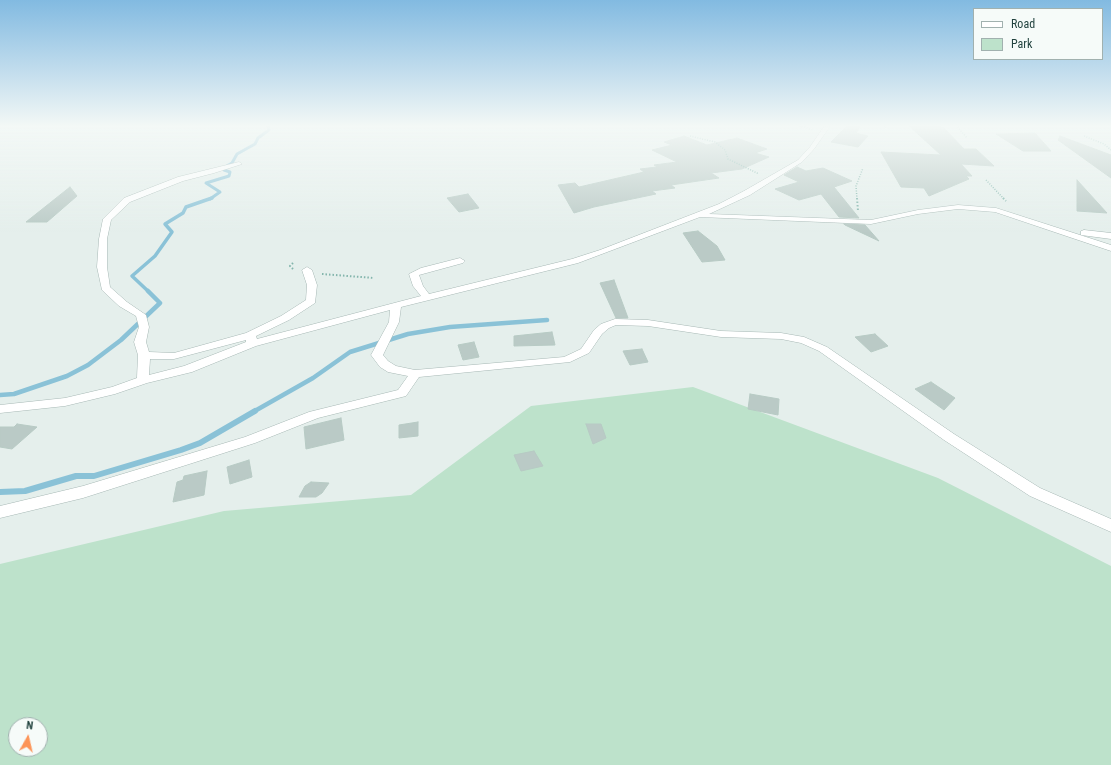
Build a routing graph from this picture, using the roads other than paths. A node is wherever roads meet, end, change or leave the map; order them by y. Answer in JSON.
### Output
{"nodes":[{"id":1,"x":800,"y":161,"type":"edge"},
{"id":2,"x":239,"y":164,"type":"dead end"},
{"id":3,"x":698,"y":216,"type":"junction"},
{"id":4,"x":1063,"y":231,"type":"junction"},
{"id":5,"x":1111,"y":236,"type":"edge"},
{"id":6,"x":1111,"y":248,"type":"edge"},
{"id":7,"x":460,"y":261,"type":"dead end"},
{"id":8,"x":307,"y":271,"type":"road end"},
{"id":9,"x":427,"y":298,"type":"junction"},
{"id":10,"x":396,"y":306,"type":"junction"},
{"id":11,"x":251,"y":340,"type":"junction"},
{"id":12,"x":144,"y":356,"type":"junction"},
{"id":13,"x":415,"y":374,"type":"junction"},
{"id":14,"x":143,"y":380,"type":"junction"},
{"id":15,"x":0,"y":409,"type":"edge"},
{"id":16,"x":0,"y":512,"type":"edge"},
{"id":17,"x":1111,"y":526,"type":"edge"}],
"edges":[{"from":1,"to":3,"type":"street"},
{"from":2,"to":12,"type":"street"},
{"from":3,"to":4,"type":"street"},
{"from":3,"to":9,"type":"street"},
{"from":4,"to":5,"type":"street"},
{"from":4,"to":6,"type":"street"},
{"from":7,"to":9,"type":"street"},
{"from":8,"to":11,"type":"street"},
{"from":9,"to":10,"type":"street"},
{"from":10,"to":11,"type":"street"},
{"from":10,"to":13,"type":"street"},
{"from":11,"to":12,"type":"street"},
{"from":11,"to":14,"type":"street"},
{"from":12,"to":14,"type":"street"},
{"from":13,"to":16,"type":"street"},
{"from":13,"to":17,"type":"street"},
{"from":14,"to":15,"type":"street"}]}
